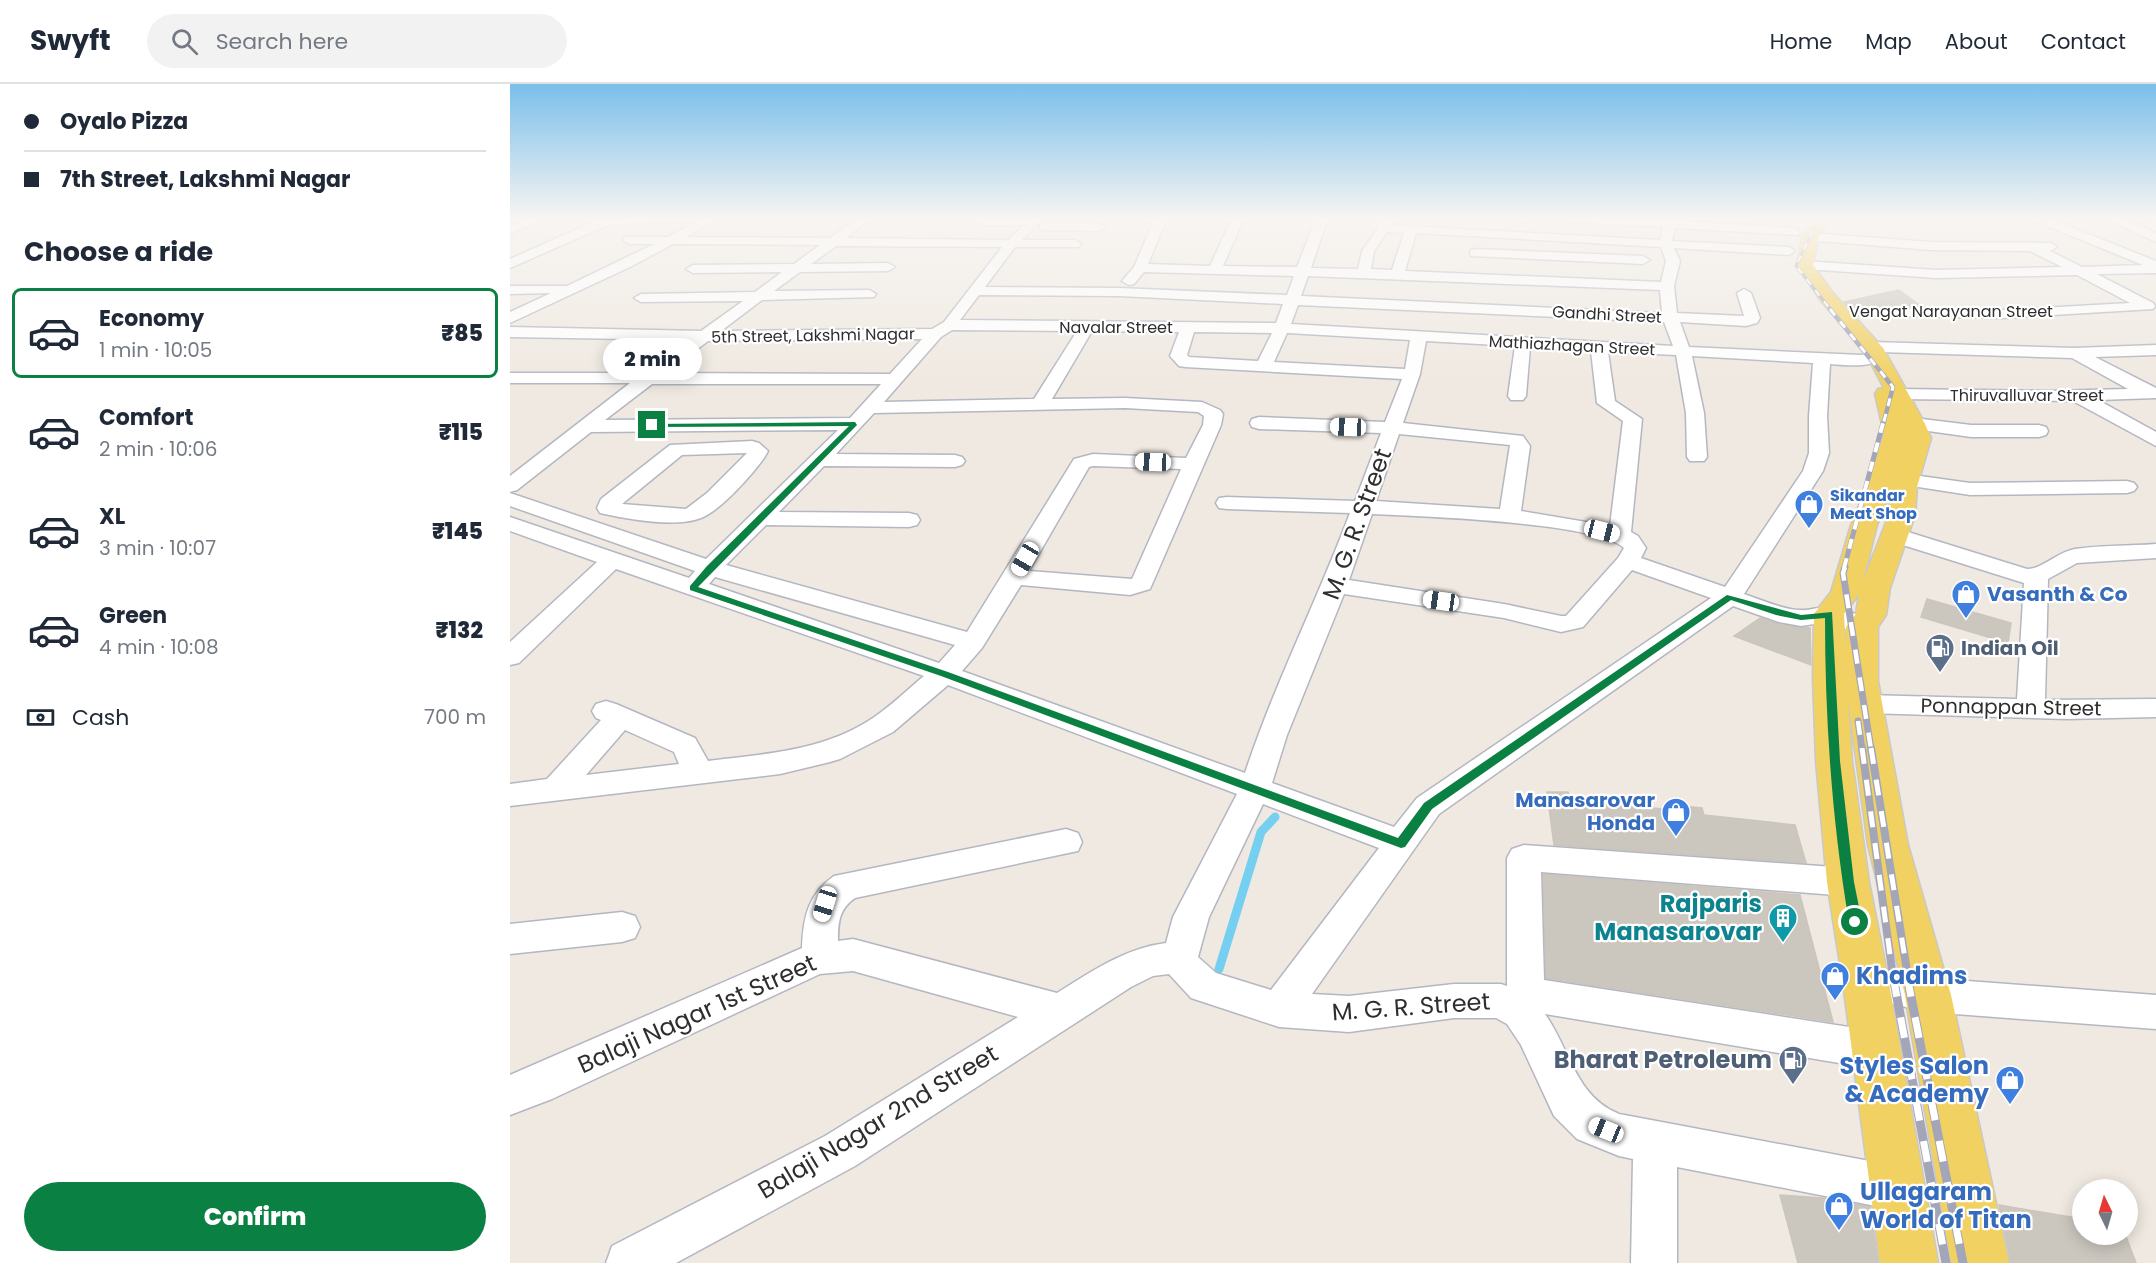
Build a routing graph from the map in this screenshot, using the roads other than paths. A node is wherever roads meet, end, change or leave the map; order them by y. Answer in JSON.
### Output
{"nodes":[{"id":1,"x":605,"y":273,"type":"edge"},
{"id":2,"x":788,"y":273,"type":"edge"},
{"id":3,"x":988,"y":273,"type":"edge"},
{"id":4,"x":1136,"y":273,"type":"edge"},
{"id":5,"x":1302,"y":273,"type":"edge"},
{"id":6,"x":1364,"y":273,"type":"edge"},
{"id":7,"x":1474,"y":273,"type":"edge"},
{"id":8,"x":1673,"y":273,"type":"edge"},
{"id":9,"x":1792,"y":273,"type":"edge"},
{"id":10,"x":1822,"y":273,"type":"edge"},
{"id":11,"x":1933,"y":273,"type":"edge"},
{"id":12,"x":2006,"y":273,"type":"edge"},
{"id":13,"x":2081,"y":273,"type":"edge"},
{"id":14,"x":1936,"y":274,"type":"junction"},
{"id":15,"x":1397,"y":275,"type":"joint"},
{"id":16,"x":1474,"y":278,"type":"junction"},
{"id":17,"x":1667,"y":286,"type":"junction"},
{"id":18,"x":571,"y":289,"type":"junction"},
{"id":19,"x":510,"y":290,"type":"edge"},
{"id":20,"x":974,"y":291,"type":"junction"},
{"id":21,"x":1119,"y":292,"type":"junction"},
{"id":22,"x":1744,"y":293,"type":"dead end"},
{"id":23,"x":869,"y":294,"type":"dead end"},
{"id":24,"x":757,"y":297,"type":"junction"},
{"id":25,"x":641,"y":298,"type":"dead end"},
{"id":26,"x":1292,"y":299,"type":"junction"},
{"id":27,"x":1839,"y":311,"type":"junction"},
{"id":28,"x":2003,"y":314,"type":"junction"},
{"id":29,"x":1670,"y":317,"type":"junction"},
{"id":30,"x":510,"y":318,"type":"edge"},
{"id":31,"x":1087,"y":327,"type":"junction"},
{"id":32,"x":1188,"y":327,"type":"junction"},
{"id":33,"x":1282,"y":328,"type":"junction"},
{"id":34,"x":942,"y":329,"type":"junction"},
{"id":35,"x":510,"y":332,"type":"edge"},
{"id":36,"x":706,"y":336,"type":"junction"},
{"id":37,"x":1419,"y":336,"type":"junction"},
{"id":38,"x":1523,"y":342,"type":"junction"},
{"id":39,"x":1599,"y":346,"type":"junction"},
{"id":40,"x":2156,"y":350,"type":"edge"},
{"id":41,"x":1683,"y":351,"type":"junction"},
{"id":42,"x":2074,"y":352,"type":"junction"},
{"id":43,"x":1870,"y":354,"type":"junction"},
{"id":44,"x":1822,"y":359,"type":"junction"},
{"id":45,"x":1264,"y":366,"type":"junction"},
{"id":46,"x":1412,"y":374,"type":"junction"},
{"id":47,"x":510,"y":378,"type":"edge"},
{"id":48,"x":647,"y":378,"type":"junction"},
{"id":49,"x":893,"y":379,"type":"junction"},
{"id":50,"x":2154,"y":394,"type":"edge"},
{"id":51,"x":2077,"y":395,"type":"junction"},
{"id":52,"x":1517,"y":396,"type":"dead end"},
{"id":53,"x":1040,"y":404,"type":"junction"},
{"id":54,"x":869,"y":408,"type":"junction"},
{"id":55,"x":1906,"y":409,"type":"junction"},
{"id":56,"x":1259,"y":423,"type":"dead end"},
{"id":57,"x":855,"y":424,"type":"junction"},
{"id":58,"x":585,"y":426,"type":"junction"},
{"id":59,"x":1392,"y":428,"type":"junction"},
{"id":60,"x":2039,"y":431,"type":"dead end"},
{"id":61,"x":2156,"y":440,"type":"edge"},
{"id":62,"x":1697,"y":458,"type":"dead end"},
{"id":63,"x":818,"y":460,"type":"junction"},
{"id":64,"x":954,"y":461,"type":"dead end"},
{"id":65,"x":1193,"y":464,"type":"junction"},
{"id":66,"x":1906,"y":480,"type":"junction"},
{"id":67,"x":510,"y":486,"type":"edge"},
{"id":68,"x":2127,"y":487,"type":"dead end"},
{"id":69,"x":510,"y":499,"type":"edge"},
{"id":70,"x":1227,"y":503,"type":"dead end"},
{"id":71,"x":1364,"y":506,"type":"junction"},
{"id":72,"x":653,"y":513,"type":"junction"},
{"id":73,"x":1510,"y":516,"type":"junction"},
{"id":74,"x":760,"y":518,"type":"junction"},
{"id":75,"x":909,"y":520,"type":"dead end"},
{"id":76,"x":510,"y":524,"type":"edge"},
{"id":77,"x":1620,"y":535,"type":"junction"},
{"id":78,"x":1895,"y":535,"type":"junction"},
{"id":79,"x":617,"y":544,"type":"junction"},
{"id":80,"x":2156,"y":551,"type":"edge"},
{"id":81,"x":1628,"y":561,"type":"junction"},
{"id":82,"x":710,"y":568,"type":"junction"},
{"id":83,"x":1014,"y":577,"type":"junction"},
{"id":84,"x":2036,"y":577,"type":"junction"},
{"id":85,"x":1335,"y":585,"type":"junction"},
{"id":86,"x":693,"y":588,"type":"junction"},
{"id":87,"x":1730,"y":597,"type":"junction"},
{"id":88,"x":1846,"y":621,"type":"junction"},
{"id":89,"x":972,"y":642,"type":"junction"},
{"id":90,"x":510,"y":657,"type":"edge"},
{"id":91,"x":944,"y":674,"type":"junction"},
{"id":92,"x":1866,"y":704,"type":"junction"},
{"id":93,"x":2031,"y":708,"type":"junction"},
{"id":94,"x":2156,"y":708,"type":"edge"},
{"id":95,"x":696,"y":773,"type":"junction"},
{"id":96,"x":556,"y":789,"type":"junction"},
{"id":97,"x":1255,"y":790,"type":"junction"},
{"id":98,"x":510,"y":795,"type":"edge"},
{"id":99,"x":1066,"y":842,"type":"dead end"},
{"id":100,"x":1401,"y":843,"type":"junction"},
{"id":101,"x":1848,"y":882,"type":"junction"},
{"id":102,"x":622,"y":927,"type":"dead end"},
{"id":103,"x":510,"y":939,"type":"edge"},
{"id":104,"x":1180,"y":957,"type":"junction"},
{"id":105,"x":820,"y":958,"type":"junction"},
{"id":106,"x":1866,"y":983,"type":"junction"},
{"id":107,"x":1928,"y":995,"type":"junction"},
{"id":108,"x":1279,"y":1010,"type":"junction"},
{"id":109,"x":1060,"y":1011,"type":"junction"},
{"id":110,"x":2156,"y":1012,"type":"edge"},
{"id":111,"x":1875,"y":1050,"type":"junction"},
{"id":112,"x":510,"y":1095,"type":"edge"},
{"id":113,"x":1655,"y":1142,"type":"junction"},
{"id":114,"x":1896,"y":1188,"type":"junction"},
{"id":115,"x":629,"y":1263,"type":"edge"},
{"id":116,"x":1654,"y":1263,"type":"edge"},
{"id":117,"x":1909,"y":1263,"type":"edge"},
{"id":118,"x":1980,"y":1263,"type":"edge"}],
"edges":[{"from":1,"to":18,"type":"street"},
{"from":2,"to":24,"type":"street"},
{"from":3,"to":20,"type":"street"},
{"from":4,"to":21,"type":"street"},
{"from":5,"to":26,"type":"street"},
{"from":6,"to":15,"type":"street"},
{"from":7,"to":16,"type":"street"},
{"from":8,"to":17,"type":"street"},
{"from":9,"to":43,"type":"main road"},
{"from":10,"to":27,"type":"main road"},
{"from":11,"to":14,"type":"street"},
{"from":12,"to":14,"type":"street"},
{"from":13,"to":28,"type":"street","name":"Vengat Narayanan Street"},
{"from":14,"to":28,"type":"street"},
{"from":15,"to":16,"type":"street"},
{"from":16,"to":17,"type":"street"},
{"from":17,"to":29,"type":"street"},
{"from":18,"to":19,"type":"street"},
{"from":18,"to":30,"type":"street"},
{"from":20,"to":21,"type":"street","name":"Gandhi Street"},
{"from":20,"to":34,"type":"street"},
{"from":21,"to":26,"type":"street","name":"Gandhi Street"},
{"from":22,"to":29,"type":"street","name":"Gandhi Street"},
{"from":23,"to":24,"type":"street"},
{"from":24,"to":25,"type":"street"},
{"from":24,"to":36,"type":"street"},
{"from":26,"to":29,"type":"street","name":"Gandhi Street"},
{"from":26,"to":33,"type":"street"},
{"from":27,"to":28,"type":"street","name":"Vengat Narayanan Street"},
{"from":27,"to":43,"type":"main road"},
{"from":28,"to":42,"type":"street"},
{"from":29,"to":41,"type":"street"},
{"from":31,"to":32,"type":"street","name":"Navalar Street"},
{"from":31,"to":34,"type":"street","name":"Navalar Street"},
{"from":31,"to":53,"type":"street"},
{"from":32,"to":33,"type":"street","name":"Navalar Street"},
{"from":32,"to":45,"type":"street"},
{"from":33,"to":37,"type":"street","name":"Mathiazhagan Street"},
{"from":33,"to":45,"type":"street"},
{"from":34,"to":36,"type":"street","name":"5th Street, Lakshmi Nagar"},
{"from":34,"to":49,"type":"street"},
{"from":35,"to":36,"type":"street","name":"5th Street, Lakshmi Nagar"},
{"from":36,"to":48,"type":"street"},
{"from":37,"to":38,"type":"street","name":"Mathiazhagan Street"},
{"from":37,"to":46,"type":"street","name":"M. G. R. Street"},
{"from":38,"to":39,"type":"street","name":"Mathiazhagan Street"},
{"from":38,"to":52,"type":"street"},
{"from":39,"to":41,"type":"street","name":"Mathiazhagan Street"},
{"from":39,"to":77,"type":"street"},
{"from":40,"to":42,"type":"street","name":"Mathiazhagan Street"},
{"from":41,"to":44,"type":"street","name":"Mathiazhagan Street"},
{"from":41,"to":62,"type":"street"},
{"from":42,"to":43,"type":"street","name":"Mathiazhagan Street"},
{"from":42,"to":50,"type":"street"},
{"from":43,"to":44,"type":"street","name":"Mathiazhagan Street"},
{"from":43,"to":55,"type":"main road"},
{"from":43,"to":88,"type":"main road"},
{"from":44,"to":87,"type":"street"},
{"from":45,"to":46,"type":"street"},
{"from":46,"to":59,"type":"street","name":"M. G. R. Street"},
{"from":47,"to":48,"type":"street"},
{"from":48,"to":49,"type":"street"},
{"from":48,"to":58,"type":"street"},
{"from":49,"to":54,"type":"street"},
{"from":50,"to":51,"type":"street","name":"Thiruvalluvar Street"},
{"from":51,"to":55,"type":"street","name":"Thiruvalluvar Street"},
{"from":51,"to":61,"type":"street"},
{"from":53,"to":54,"type":"street"},
{"from":53,"to":65,"type":"street"},
{"from":54,"to":57,"type":"street"},
{"from":55,"to":60,"type":"street"},
{"from":55,"to":66,"type":"main road"},
{"from":56,"to":59,"type":"street"},
{"from":57,"to":58,"type":"street"},
{"from":57,"to":63,"type":"street"},
{"from":58,"to":67,"type":"street"},
{"from":59,"to":71,"type":"street","name":"M. G. R. Street"},
{"from":59,"to":73,"type":"street"},
{"from":63,"to":64,"type":"street"},
{"from":63,"to":74,"type":"street"},
{"from":65,"to":83,"type":"street"},
{"from":65,"to":83,"type":"street"},
{"from":66,"to":68,"type":"street"},
{"from":66,"to":78,"type":"main road"},
{"from":69,"to":79,"type":"street"},
{"from":70,"to":71,"type":"street"},
{"from":71,"to":73,"type":"street"},
{"from":71,"to":85,"type":"street","name":"M. G. R. Street"},
{"from":72,"to":72,"type":"street"},
{"from":72,"to":79,"type":"street"},
{"from":73,"to":77,"type":"street"},
{"from":74,"to":75,"type":"street"},
{"from":74,"to":82,"type":"street"},
{"from":76,"to":79,"type":"street"},
{"from":77,"to":81,"type":"street"},
{"from":78,"to":84,"type":"street"},
{"from":78,"to":88,"type":"main road"},
{"from":79,"to":82,"type":"street"},
{"from":79,"to":86,"type":"street"},
{"from":79,"to":90,"type":"street"},
{"from":80,"to":84,"type":"street"},
{"from":81,"to":85,"type":"street"},
{"from":81,"to":87,"type":"street"},
{"from":82,"to":86,"type":"street"},
{"from":82,"to":89,"type":"street"},
{"from":83,"to":89,"type":"street"},
{"from":84,"to":93,"type":"street"},
{"from":85,"to":97,"type":"street","name":"M. G. R. Street"},
{"from":86,"to":91,"type":"street"},
{"from":87,"to":88,"type":"street"},
{"from":87,"to":100,"type":"street"},
{"from":88,"to":92,"type":"main road"},
{"from":88,"to":101,"type":"main road"},
{"from":89,"to":91,"type":"street"},
{"from":91,"to":95,"type":"street"},
{"from":91,"to":97,"type":"street"},
{"from":92,"to":93,"type":"street","name":"Ponnappan Street"},
{"from":92,"to":107,"type":"main road"},
{"from":93,"to":94,"type":"street","name":"Ponnappan Street"},
{"from":95,"to":96,"type":"street"},
{"from":95,"to":96,"type":"street"},
{"from":96,"to":98,"type":"street"},
{"from":97,"to":100,"type":"street"},
{"from":97,"to":104,"type":"street","name":"M. G. R. Street"},
{"from":99,"to":105,"type":"street"},
{"from":100,"to":108,"type":"street"},
{"from":101,"to":106,"type":"main road"},
{"from":101,"to":111,"type":"street"},
{"from":102,"to":103,"type":"street"},
{"from":104,"to":108,"type":"street","name":"M. G. R. Street"},
{"from":104,"to":109,"type":"street","name":"Balaji Nagar 2nd Street"},
{"from":105,"to":109,"type":"street","name":"Balaji Nagar 1st Street"},
{"from":105,"to":112,"type":"street","name":"Balaji Nagar 1st Street"},
{"from":106,"to":107,"type":"street"},
{"from":106,"to":111,"type":"main road"},
{"from":107,"to":110,"type":"street"},
{"from":107,"to":118,"type":"main road"},
{"from":108,"to":113,"type":"street","name":"M. G. R. Street"},
{"from":109,"to":115,"type":"street","name":"Balaji Nagar 2nd Street"},
{"from":111,"to":114,"type":"main road"},
{"from":113,"to":114,"type":"street","name":"M. G. R. Street"},
{"from":113,"to":116,"type":"street"},
{"from":114,"to":117,"type":"main road"}]}
